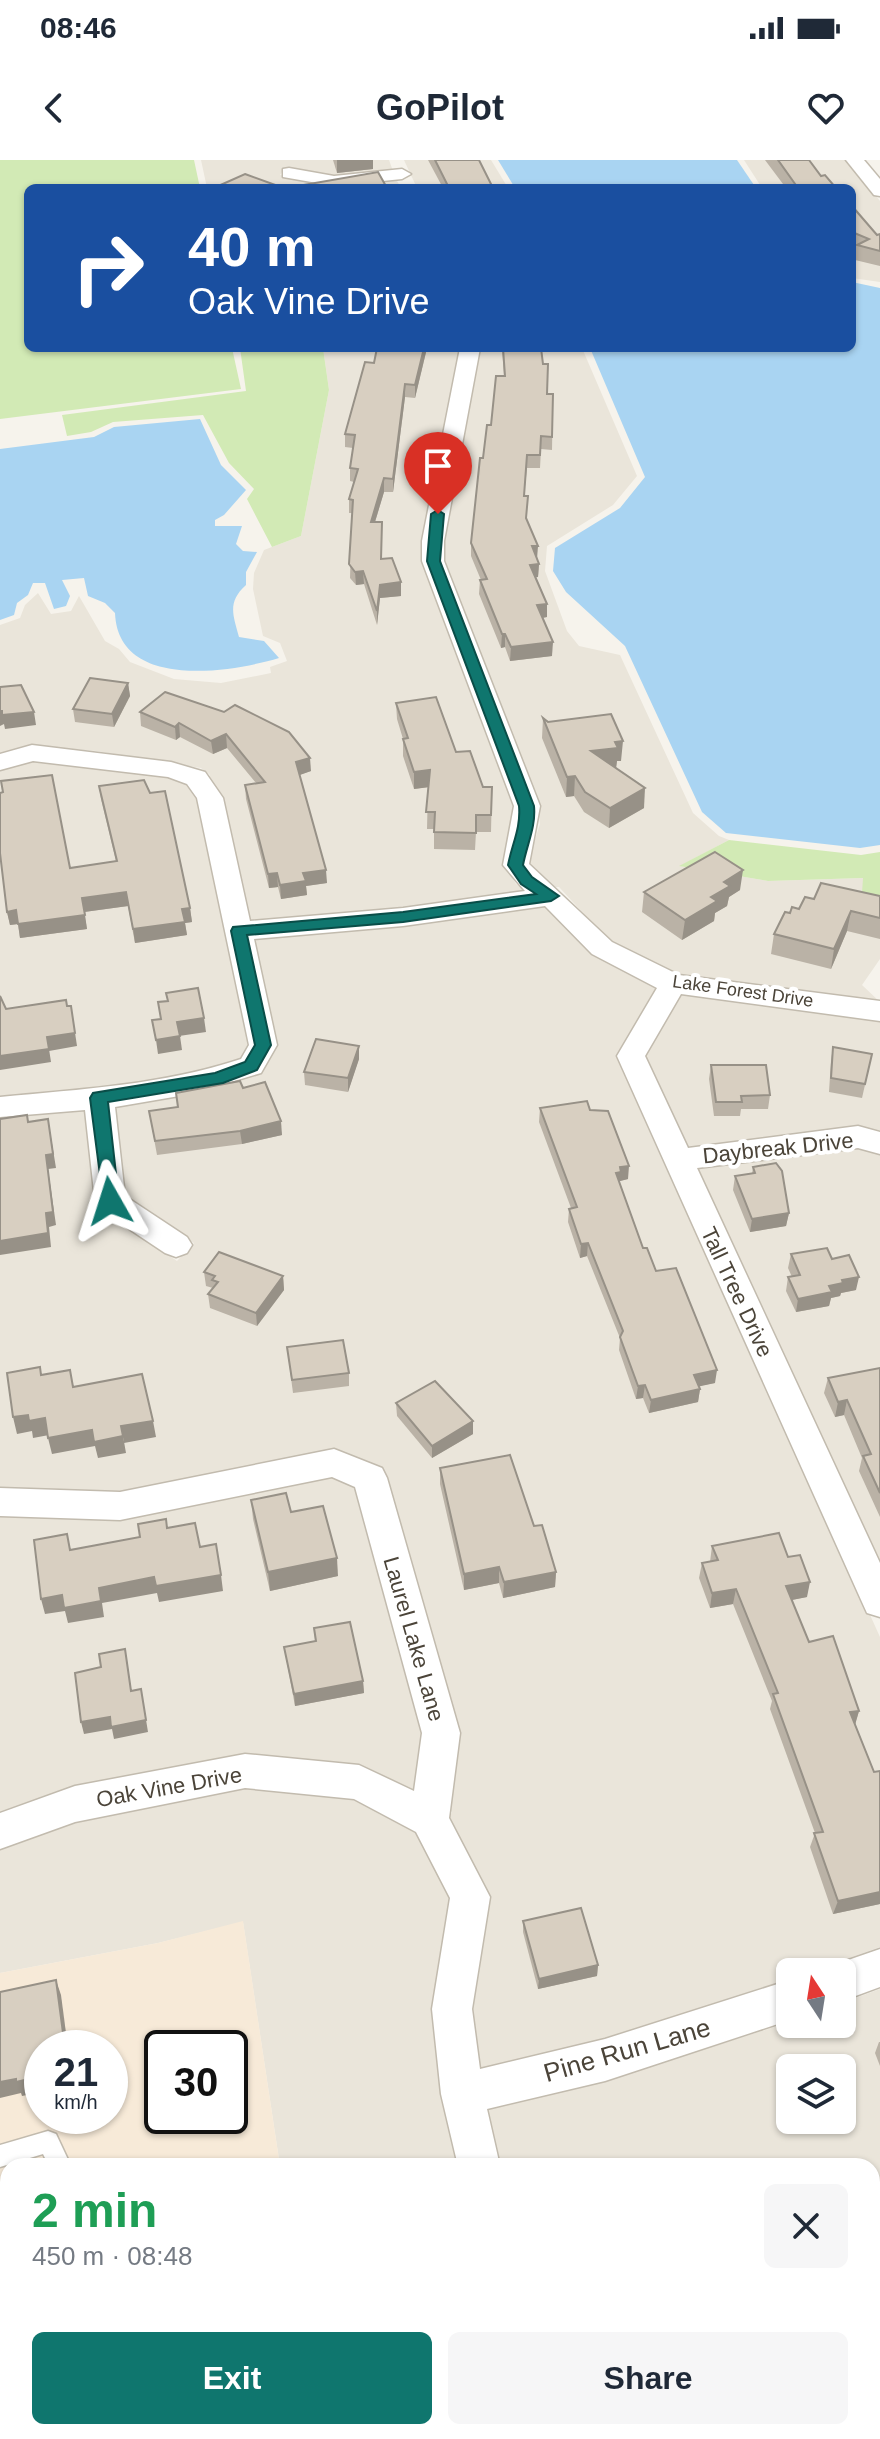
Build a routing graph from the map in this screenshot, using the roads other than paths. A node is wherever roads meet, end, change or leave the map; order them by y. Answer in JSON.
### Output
{"nodes":[{"id":1,"x":855,"y":160,"type":"edge"},
{"id":2,"x":289,"y":173,"type":"dead end"},
{"id":3,"x":402,"y":174,"type":"edge"},
{"id":4,"x":880,"y":191,"type":"edge"},
{"id":5,"x":469,"y":352,"type":"edge"},
{"id":6,"x":0,"y":762,"type":"edge"},
{"id":7,"x":551,"y":896,"type":"junction"},
{"id":8,"x":239,"y":931,"type":"junction"},
{"id":9,"x":673,"y":984,"type":"junction"},
{"id":10,"x":880,"y":1011,"type":"edge"},
{"id":11,"x":99,"y":1098,"type":"junction"},
{"id":12,"x":0,"y":1107,"type":"edge"},
{"id":13,"x":880,"y":1143,"type":"edge"},
{"id":14,"x":676,"y":1160,"type":"junction"},
{"id":15,"x":176,"y":1245,"type":"dead end"},
{"id":16,"x":0,"y":1502,"type":"edge"},
{"id":17,"x":880,"y":1602,"type":"edge"},
{"id":18,"x":430,"y":1819,"type":"junction"},
{"id":19,"x":0,"y":1831,"type":"edge"},
{"id":20,"x":880,"y":1968,"type":"edge"},
{"id":21,"x":856,"y":1976,"type":"edge"},
{"id":22,"x":776,"y":2005,"type":"edge"},
{"id":23,"x":462,"y":2094,"type":"junction"},
{"id":24,"x":0,"y":2156,"type":"edge"},
{"id":25,"x":56,"y":2158,"type":"edge"},
{"id":26,"x":477,"y":2158,"type":"edge"}],
"edges":[{"from":1,"to":4,"type":"street"},
{"from":2,"to":3,"type":"street"},
{"from":5,"to":7,"type":"street","name":"Lake Forest Drive"},
{"from":6,"to":8,"type":"street"},
{"from":7,"to":8,"type":"street"},
{"from":7,"to":9,"type":"street","name":"Lake Forest Drive"},
{"from":8,"to":11,"type":"street"},
{"from":9,"to":10,"type":"street","name":"Lake Forest Drive"},
{"from":9,"to":14,"type":"street","name":"Tall Tree Drive"},
{"from":11,"to":12,"type":"street"},
{"from":11,"to":15,"type":"street"},
{"from":13,"to":14,"type":"street","name":"Daybreak Drive"},
{"from":14,"to":17,"type":"street","name":"Tall Tree Drive"},
{"from":16,"to":18,"type":"street","name":"Laurel Lake Lane"},
{"from":18,"to":19,"type":"street","name":"Oak Vine Drive"},
{"from":18,"to":23,"type":"street"},
{"from":20,"to":21,"type":"street"},
{"from":22,"to":23,"type":"street","name":"Pine Run Lane"},
{"from":23,"to":26,"type":"street"},
{"from":24,"to":25,"type":"lane"}]}
